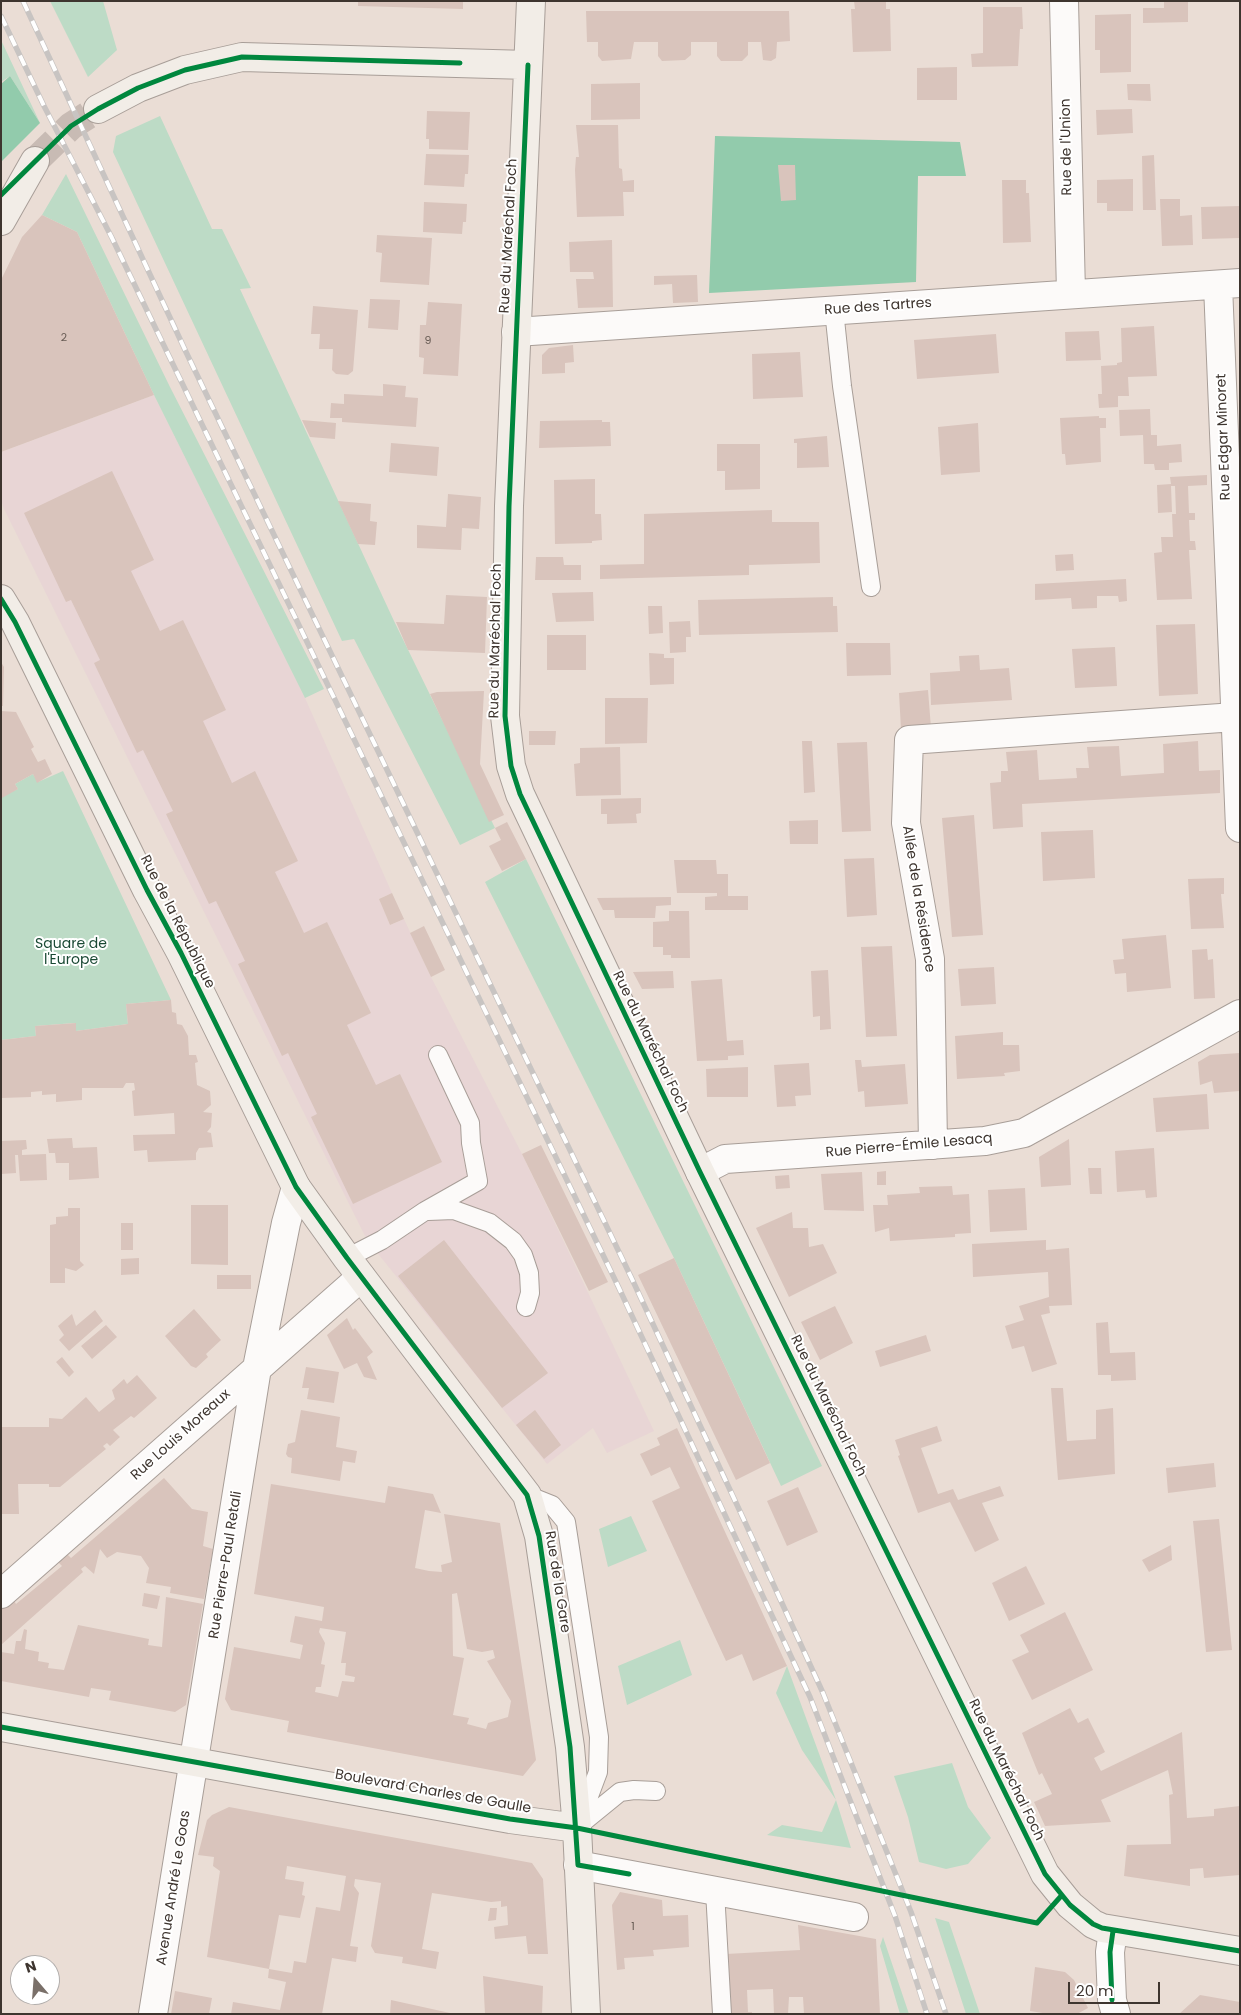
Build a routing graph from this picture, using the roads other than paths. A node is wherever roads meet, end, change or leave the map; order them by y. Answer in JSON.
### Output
{"nodes":[{"id":1,"x":532,"y":1,"type":"edge"},
{"id":2,"x":1064,"y":1,"type":"edge"},
{"id":3,"x":528,"y":65,"type":"junction"},
{"id":4,"x":98,"y":108,"type":"tunnel mouth"},
{"id":5,"x":1,"y":196,"type":"edge"},
{"id":6,"x":1,"y":220,"type":"edge"},
{"id":7,"x":1229,"y":284,"type":"edge"},
{"id":8,"x":1071,"y":293,"type":"junction"},
{"id":9,"x":834,"y":310,"type":"junction"},
{"id":10,"x":516,"y":332,"type":"junction"},
{"id":11,"x":1,"y":585,"type":"edge"},
{"id":12,"x":871,"y":587,"type":"dead end"},
{"id":13,"x":6,"y":615,"type":"edge"},
{"id":14,"x":1236,"y":717,"type":"junction"},
{"id":15,"x":1240,"y":828,"type":"edge"},
{"id":16,"x":1240,"y":1014,"type":"edge"},
{"id":17,"x":438,"y":1055,"type":"dead end"},
{"id":18,"x":933,"y":1145,"type":"junction"},
{"id":19,"x":700,"y":1172,"type":"junction"},
{"id":20,"x":296,"y":1187,"type":"junction"},
{"id":21,"x":425,"y":1211,"type":"junction"},
{"id":22,"x":354,"y":1268,"type":"junction"},
{"id":23,"x":526,"y":1307,"type":"dead end"},
{"id":24,"x":257,"y":1368,"type":"junction"},
{"id":25,"x":1,"y":1594,"type":"edge"},
{"id":26,"x":1,"y":1727,"type":"edge"},
{"id":27,"x":195,"y":1761,"type":"junction"},
{"id":28,"x":656,"y":1791,"type":"dead end"},
{"id":29,"x":577,"y":1828,"type":"junction"},
{"id":30,"x":578,"y":1865,"type":"junction"},
{"id":31,"x":715,"y":1891,"type":"junction"},
{"id":32,"x":854,"y":1918,"type":"dead end"},
{"id":33,"x":1113,"y":1931,"type":"junction"},
{"id":34,"x":1240,"y":1951,"type":"edge"},
{"id":35,"x":153,"y":2014,"type":"edge"},
{"id":36,"x":586,"y":2014,"type":"edge"},
{"id":37,"x":722,"y":2014,"type":"edge"},
{"id":38,"x":1116,"y":2014,"type":"edge"}],
"edges":[{"from":1,"to":3,"type":"main road","name":"Rue du Maréchal Foch"},
{"from":2,"to":8,"type":"street","name":"Rue de l'Union"},
{"from":3,"to":4,"type":"main road"},
{"from":3,"to":10,"type":"main road","name":"Rue du Maréchal Foch"},
{"from":5,"to":6,"type":"main road"},
{"from":7,"to":8,"type":"street","name":"Rue des Tartres"},
{"from":7,"to":14,"type":"street","name":"Rue Edgar Minoret"},
{"from":8,"to":9,"type":"street","name":"Rue des Tartres"},
{"from":9,"to":10,"type":"street","name":"Rue des Tartres"},
{"from":9,"to":12,"type":"lane"},
{"from":10,"to":19,"type":"main road","name":"Rue du Maréchal Foch"},
{"from":11,"to":13,"type":"main road","name":"Rue de la République"},
{"from":13,"to":20,"type":"main road","name":"Rue de la République"},
{"from":14,"to":15,"type":"street","name":"Rue Edgar Minoret"},
{"from":14,"to":18,"type":"street","name":"Allée de la Résidence"},
{"from":16,"to":18,"type":"street","name":"Rue Pierre-Émile Lesacq"},
{"from":17,"to":21,"type":"lane"},
{"from":18,"to":19,"type":"street","name":"Rue Pierre-Émile Lesacq"},
{"from":19,"to":33,"type":"main road","name":"Rue du Maréchal Foch"},
{"from":20,"to":22,"type":"main road","name":"Rue de la République"},
{"from":20,"to":24,"type":"street"},
{"from":21,"to":22,"type":"lane"},
{"from":21,"to":23,"type":"lane"},
{"from":22,"to":24,"type":"street","name":"Rue Louis Moreaux"},
{"from":22,"to":29,"type":"main road","name":"Rue de la Gare"},
{"from":24,"to":25,"type":"street","name":"Rue Louis Moreaux"},
{"from":24,"to":27,"type":"street","name":"Rue Pierre-Paul Retali"},
{"from":26,"to":27,"type":"main road","name":"Boulevard Charles de Gaulle"},
{"from":27,"to":29,"type":"main road","name":"Boulevard Charles de Gaulle"},
{"from":27,"to":35,"type":"street","name":"Avenue André Le Goas"},
{"from":28,"to":29,"type":"lane"},
{"from":29,"to":30,"type":"main road","name":"Rue de la Gare"},
{"from":30,"to":31,"type":"street"},
{"from":30,"to":36,"type":"main road","name":"Rue de la Gare"},
{"from":31,"to":32,"type":"street"},
{"from":31,"to":37,"type":"lane"},
{"from":33,"to":34,"type":"main road","name":"Rue du Maréchal Foch"},
{"from":33,"to":38,"type":"street"}]}
